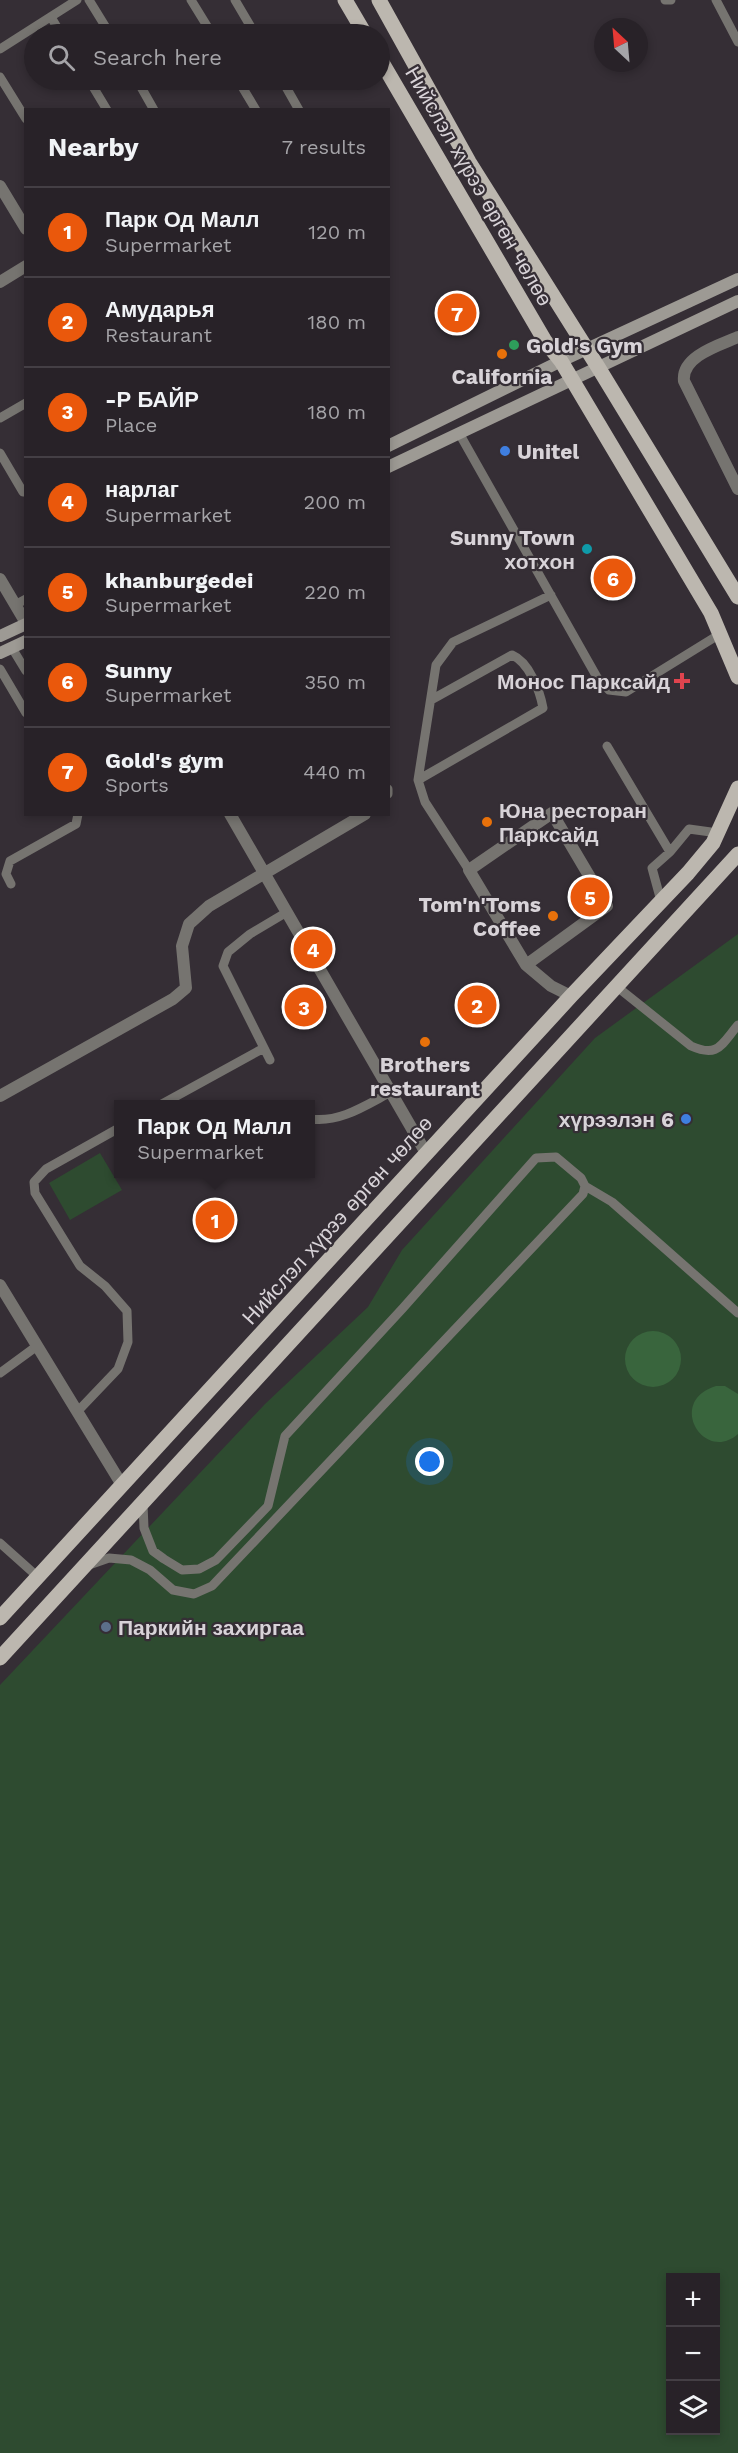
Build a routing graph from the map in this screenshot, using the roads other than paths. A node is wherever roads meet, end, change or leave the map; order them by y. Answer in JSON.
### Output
{"nodes":[{"id":1,"x":77,"y":0,"type":"edge"},
{"id":2,"x":89,"y":0,"type":"edge"},
{"id":3,"x":191,"y":0,"type":"edge"},
{"id":4,"x":235,"y":0,"type":"edge"},
{"id":5,"x":345,"y":0,"type":"edge"},
{"id":6,"x":379,"y":0,"type":"edge"},
{"id":7,"x":665,"y":0,"type":"edge"},
{"id":8,"x":671,"y":0,"type":"edge"},
{"id":9,"x":716,"y":0,"type":"edge"},
{"id":10,"x":51,"y":17,"type":"junction"},
{"id":11,"x":40,"y":24,"type":"edge"},
{"id":12,"x":55,"y":24,"type":"edge"},
{"id":13,"x":104,"y":24,"type":"edge"},
{"id":14,"x":206,"y":24,"type":"edge"},
{"id":15,"x":249,"y":24,"type":"edge"},
{"id":16,"x":359,"y":24,"type":"edge"},
{"id":17,"x":24,"y":34,"type":"edge"},
{"id":18,"x":738,"y":42,"type":"edge"},
{"id":19,"x":0,"y":49,"type":"edge"},
{"id":20,"x":390,"y":76,"type":"edge"},
{"id":21,"x":0,"y":77,"type":"edge"},
{"id":22,"x":94,"y":90,"type":"edge"},
{"id":23,"x":143,"y":90,"type":"edge"},
{"id":24,"x":244,"y":90,"type":"edge"},
{"id":25,"x":288,"y":90,"type":"edge"},
{"id":26,"x":106,"y":108,"type":"edge"},
{"id":27,"x":153,"y":108,"type":"edge"},
{"id":28,"x":255,"y":108,"type":"edge"},
{"id":29,"x":298,"y":108,"type":"edge"},
{"id":30,"x":24,"y":116,"type":"edge"},
{"id":31,"x":0,"y":186,"type":"edge"},
{"id":32,"x":24,"y":226,"type":"edge"},
{"id":33,"x":24,"y":267,"type":"edge"},
{"id":34,"x":738,"y":279,"type":"edge"},
{"id":35,"x":0,"y":282,"type":"edge"},
{"id":36,"x":738,"y":301,"type":"edge"},
{"id":37,"x":738,"y":337,"type":"edge"},
{"id":38,"x":587,"y":350,"type":"junction"},
{"id":39,"x":561,"y":361,"type":"junction"},
{"id":40,"x":598,"y":367,"type":"junction"},
{"id":41,"x":572,"y":379,"type":"junction"},
{"id":42,"x":24,"y":404,"type":"edge"},
{"id":43,"x":0,"y":418,"type":"edge"},
{"id":44,"x":459,"y":433,"type":"junction"},
{"id":45,"x":390,"y":445,"type":"edge"},
{"id":46,"x":1,"y":456,"type":"edge"},
{"id":47,"x":390,"y":466,"type":"edge"},
{"id":48,"x":738,"y":489,"type":"edge"},
{"id":49,"x":24,"y":492,"type":"edge"},
{"id":50,"x":0,"y":579,"type":"edge"},
{"id":51,"x":550,"y":596,"type":"junction"},
{"id":52,"x":738,"y":597,"type":"edge"},
{"id":53,"x":20,"y":602,"type":"edge"},
{"id":54,"x":24,"y":624,"type":"edge"},
{"id":55,"x":720,"y":634,"type":"junction"},
{"id":56,"x":0,"y":636,"type":"edge"},
{"id":57,"x":24,"y":642,"type":"edge"},
{"id":58,"x":12,"y":648,"type":"junction"},
{"id":59,"x":0,"y":653,"type":"edge"},
{"id":60,"x":24,"y":668,"type":"edge"},
{"id":61,"x":0,"y":669,"type":"edge"},
{"id":62,"x":738,"y":677,"type":"edge"},
{"id":63,"x":431,"y":700,"type":"junction"},
{"id":64,"x":24,"y":710,"type":"edge"},
{"id":65,"x":607,"y":747,"type":"dead end"},
{"id":66,"x":418,"y":780,"type":"junction"},
{"id":67,"x":738,"y":788,"type":"edge"},
{"id":68,"x":78,"y":816,"type":"edge"},
{"id":69,"x":231,"y":816,"type":"edge"},
{"id":70,"x":362,"y":816,"type":"edge"},
{"id":71,"x":718,"y":833,"type":"junction"},
{"id":72,"x":670,"y":852,"type":"junction"},
{"id":73,"x":738,"y":854,"type":"edge"},
{"id":74,"x":469,"y":870,"type":"junction"},
{"id":75,"x":265,"y":873,"type":"junction"},
{"id":76,"x":11,"y":884,"type":"dead end"},
{"id":77,"x":661,"y":901,"type":"junction"},
{"id":78,"x":287,"y":912,"type":"junction"},
{"id":79,"x":526,"y":965,"type":"junction"},
{"id":80,"x":616,"y":986,"type":"junction"},
{"id":81,"x":571,"y":996,"type":"junction"},
{"id":82,"x":738,"y":1026,"type":"edge"},
{"id":83,"x":264,"y":1048,"type":"junction"},
{"id":84,"x":270,"y":1060,"type":"dead end"},
{"id":85,"x":391,"y":1092,"type":"junction"},
{"id":86,"x":0,"y":1096,"type":"edge"},
{"id":87,"x":169,"y":1100,"type":"edge"},
{"id":88,"x":315,"y":1120,"type":"edge"},
{"id":89,"x":114,"y":1131,"type":"edge"},
{"id":90,"x":426,"y":1153,"type":"junction"},
{"id":91,"x":408,"y":1173,"type":"junction"},
{"id":92,"x":585,"y":1186,"type":"junction"},
{"id":93,"x":429,"y":1191,"type":"junction"},
{"id":94,"x":0,"y":1285,"type":"edge"},
{"id":95,"x":738,"y":1313,"type":"edge"},
{"id":96,"x":38,"y":1346,"type":"junction"},
{"id":97,"x":0,"y":1373,"type":"edge"},
{"id":98,"x":77,"y":1412,"type":"junction"},
{"id":99,"x":122,"y":1485,"type":"junction"},
{"id":100,"x":143,"y":1504,"type":"junction"},
{"id":101,"x":0,"y":1543,"type":"edge"},
{"id":102,"x":84,"y":1567,"type":"junction"},
{"id":103,"x":38,"y":1577,"type":"junction"},
{"id":104,"x":0,"y":1618,"type":"edge"},
{"id":105,"x":0,"y":1658,"type":"edge"}],
"edges":[{"from":1,"to":10,"type":"lane"},
{"from":2,"to":13,"type":"lane"},
{"from":3,"to":14,"type":"lane"},
{"from":4,"to":15,"type":"lane"},
{"from":5,"to":16,"type":"main road"},
{"from":6,"to":38,"type":"main road","name":"Нийслэл хүрээ өргөн чөлөө"},
{"from":7,"to":8,"type":"lane"},
{"from":9,"to":18,"type":"lane"},
{"from":10,"to":11,"type":"lane"},
{"from":10,"to":12,"type":"lane"},
{"from":17,"to":19,"type":"lane"},
{"from":20,"to":39,"type":"main road","name":"Нийслэл хүрээ өргөн чөлөө"},
{"from":21,"to":30,"type":"lane"},
{"from":22,"to":26,"type":"lane"},
{"from":23,"to":27,"type":"lane"},
{"from":24,"to":28,"type":"lane"},
{"from":25,"to":29,"type":"lane"},
{"from":31,"to":32,"type":"street"},
{"from":33,"to":35,"type":"street"},
{"from":34,"to":38,"type":"main road"},
{"from":36,"to":40,"type":"main road"},
{"from":37,"to":48,"type":"street"},
{"from":38,"to":39,"type":"main road"},
{"from":38,"to":40,"type":"main road","name":"Нийслэл хүрээ өргөн чөлөө"},
{"from":39,"to":41,"type":"main road","name":"Нийслэл хүрээ өргөн чөлөө"},
{"from":39,"to":45,"type":"main road"},
{"from":40,"to":41,"type":"main road"},
{"from":40,"to":52,"type":"main road","name":"Нийслэл хүрээ өргөн чөлөө"},
{"from":41,"to":44,"type":"main road"},
{"from":41,"to":55,"type":"main road","name":"Нийслэл хүрээ өргөн чөлөө"},
{"from":42,"to":43,"type":"lane"},
{"from":44,"to":47,"type":"main road"},
{"from":44,"to":51,"type":"lane"},
{"from":46,"to":49,"type":"lane"},
{"from":50,"to":53,"type":"street"},
{"from":51,"to":55,"type":"lane"},
{"from":51,"to":63,"type":"lane"},
{"from":54,"to":56,"type":"main road"},
{"from":55,"to":62,"type":"main road","name":"Нийслэл хүрээ өргөн чөлөө"},
{"from":57,"to":58,"type":"main road"},
{"from":58,"to":59,"type":"main road"},
{"from":58,"to":60,"type":"lane"},
{"from":61,"to":64,"type":"lane"},
{"from":63,"to":66,"type":"lane"},
{"from":63,"to":66,"type":"lane"},
{"from":65,"to":72,"type":"lane"},
{"from":66,"to":74,"type":"lane"},
{"from":67,"to":71,"type":"main road","name":"Нийслэл хүрээ өргөн чөлөө"},
{"from":68,"to":76,"type":"lane"},
{"from":69,"to":75,"type":"street"},
{"from":70,"to":75,"type":"street"},
{"from":71,"to":72,"type":"lane"},
{"from":71,"to":77,"type":"main road","name":"Нийслэл хүрээ өргөн чөлөө"},
{"from":72,"to":77,"type":"lane"},
{"from":73,"to":80,"type":"main road"},
{"from":74,"to":79,"type":"street"},
{"from":74,"to":79,"type":"street"},
{"from":75,"to":78,"type":"street"},
{"from":75,"to":86,"type":"street"},
{"from":77,"to":81,"type":"main road","name":"Нийслэл хүрээ өргөн чөлөө"},
{"from":78,"to":83,"type":"lane"},
{"from":78,"to":85,"type":"street"},
{"from":79,"to":81,"type":"street"},
{"from":80,"to":82,"type":"lane"},
{"from":80,"to":93,"type":"main road"},
{"from":81,"to":90,"type":"main road","name":"Нийслэл хүрээ өргөн чөлөө"},
{"from":83,"to":84,"type":"lane"},
{"from":83,"to":87,"type":"lane"},
{"from":85,"to":88,"type":"lane"},
{"from":85,"to":90,"type":"street"},
{"from":89,"to":98,"type":"lane"},
{"from":90,"to":91,"type":"main road","name":"Нийслэл хүрээ өргөн чөлөө"},
{"from":91,"to":93,"type":"main road"},
{"from":91,"to":99,"type":"main road","name":"Нийслэл хүрээ өргөн чөлөө"},
{"from":92,"to":95,"type":"lane"},
{"from":92,"to":100,"type":"lane"},
{"from":92,"to":102,"type":"lane"},
{"from":93,"to":100,"type":"main road"},
{"from":94,"to":96,"type":"street"},
{"from":96,"to":97,"type":"lane"},
{"from":96,"to":98,"type":"street"},
{"from":98,"to":99,"type":"street"},
{"from":99,"to":103,"type":"main road","name":"Нийслэл хүрээ өргөн чөлөө"},
{"from":100,"to":102,"type":"main road"},
{"from":101,"to":103,"type":"lane"},
{"from":102,"to":105,"type":"main road"},
{"from":103,"to":104,"type":"main road","name":"Нийслэл хүрээ өргөн чөлөө"}]}
